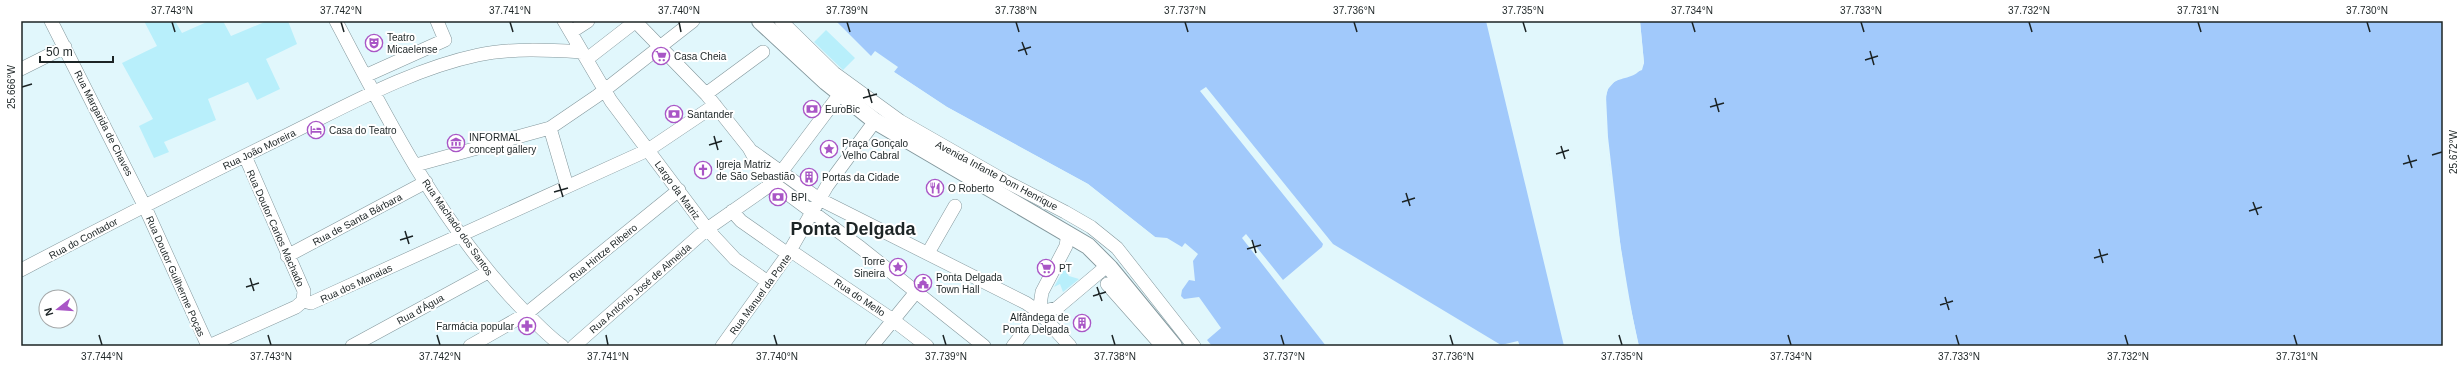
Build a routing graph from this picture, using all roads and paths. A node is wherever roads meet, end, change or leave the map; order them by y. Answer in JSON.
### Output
{"nodes":[{"id":1,"x":51,"y":21,"type":"edge"},
{"id":2,"x":336,"y":21,"type":"edge"},
{"id":3,"x":437,"y":21,"type":"edge"},
{"id":4,"x":588,"y":21,"type":"edge"},
{"id":5,"x":636,"y":21,"type":"edge"},
{"id":6,"x":693,"y":21,"type":"edge"},
{"id":7,"x":760,"y":21,"type":"edge"},
{"id":8,"x":782,"y":21,"type":"edge"},
{"id":9,"x":567,"y":26,"type":"edge"},
{"id":10,"x":662,"y":46,"type":"junction"},
{"id":11,"x":65,"y":47,"type":"junction"},
{"id":12,"x":763,"y":52,"type":"dead end"},
{"id":13,"x":585,"y":55,"type":"junction"},
{"id":14,"x":21,"y":69,"type":"edge"},
{"id":15,"x":365,"y":76,"type":"junction"},
{"id":16,"x":604,"y":89,"type":"junction"},
{"id":17,"x":373,"y":92,"type":"junction"},
{"id":18,"x":706,"y":94,"type":"junction"},
{"id":19,"x":840,"y":94,"type":"junction"},
{"id":20,"x":714,"y":105,"type":"junction"},
{"id":21,"x":875,"y":121,"type":"junction"},
{"id":22,"x":550,"y":128,"type":"junction"},
{"id":23,"x":648,"y":150,"type":"junction"},
{"id":24,"x":245,"y":156,"type":"junction"},
{"id":25,"x":416,"y":165,"type":"junction"},
{"id":26,"x":777,"y":178,"type":"junction"},
{"id":27,"x":426,"y":182,"type":"junction"},
{"id":28,"x":567,"y":186,"type":"junction"},
{"id":29,"x":679,"y":190,"type":"junction"},
{"id":30,"x":819,"y":199,"type":"junction"},
{"id":31,"x":144,"y":205,"type":"junction"},
{"id":32,"x":955,"y":206,"type":"dead end"},
{"id":33,"x":732,"y":211,"type":"junction"},
{"id":34,"x":813,"y":212,"type":"junction"},
{"id":35,"x":706,"y":230,"type":"junction"},
{"id":36,"x":1068,"y":233,"type":"junction"},
{"id":37,"x":461,"y":234,"type":"junction"},
{"id":38,"x":789,"y":253,"type":"junction"},
{"id":39,"x":928,"y":253,"type":"junction"},
{"id":40,"x":287,"y":256,"type":"junction"},
{"id":41,"x":1108,"y":265,"type":"junction"},
{"id":42,"x":21,"y":270,"type":"edge"},
{"id":43,"x":488,"y":272,"type":"junction"},
{"id":44,"x":768,"y":282,"type":"junction"},
{"id":45,"x":1107,"y":284,"type":"dead end"},
{"id":46,"x":916,"y":292,"type":"junction"},
{"id":47,"x":303,"y":301,"type":"junction"},
{"id":48,"x":1039,"y":312,"type":"junction"},
{"id":49,"x":526,"y":314,"type":"junction"},
{"id":50,"x":893,"y":320,"type":"junction"},
{"id":51,"x":208,"y":346,"type":"edge"},
{"id":52,"x":352,"y":346,"type":"edge"},
{"id":53,"x":470,"y":346,"type":"edge"},
{"id":54,"x":561,"y":346,"type":"edge"},
{"id":55,"x":574,"y":346,"type":"edge"},
{"id":56,"x":722,"y":346,"type":"edge"},
{"id":57,"x":872,"y":346,"type":"edge"},
{"id":58,"x":927,"y":346,"type":"edge"},
{"id":59,"x":984,"y":346,"type":"edge"},
{"id":60,"x":1013,"y":346,"type":"edge"},
{"id":61,"x":1070,"y":346,"type":"edge"},
{"id":62,"x":1162,"y":346,"type":"edge"},
{"id":63,"x":1174,"y":346,"type":"edge"},
{"id":64,"x":1194,"y":346,"type":"edge"}],
"edges":[{"from":1,"to":11,"type":"street","name":"Rua Margarida de Chaves"},
{"from":2,"to":15,"type":"street","name":"Rua Machado dos Santos"},
{"from":3,"to":15,"type":"street"},
{"from":4,"to":9,"type":"street"},
{"from":5,"to":10,"type":"street"},
{"from":5,"to":13,"type":"street"},
{"from":6,"to":10,"type":"street"},
{"from":7,"to":19,"type":"main road","name":"Avenida Infante Dom Henrique"},
{"from":8,"to":64,"type":"street","name":"Avenida Infante Dom Henrique"},
{"from":9,"to":13,"type":"street","name":"Largo da Matriz"},
{"from":10,"to":16,"type":"street"},
{"from":10,"to":18,"type":"street"},
{"from":11,"to":14,"type":"street"},
{"from":11,"to":31,"type":"street","name":"Rua Margarida de Chaves"},
{"from":12,"to":18,"type":"street"},
{"from":13,"to":16,"type":"street","name":"Largo da Matriz"},
{"from":13,"to":17,"type":"street","name":"Rua João Moreira"},
{"from":15,"to":17,"type":"street","name":"Rua Machado dos Santos"},
{"from":16,"to":22,"type":"street"},
{"from":16,"to":23,"type":"street","name":"Largo da Matriz"},
{"from":17,"to":24,"type":"street","name":"Rua João Moreira"},
{"from":17,"to":25,"type":"street","name":"Rua Machado dos Santos"},
{"from":18,"to":20,"type":"street"},
{"from":19,"to":21,"type":"main road","name":"Avenida Infante Dom Henrique"},
{"from":19,"to":26,"type":"street"},
{"from":20,"to":23,"type":"street"},
{"from":20,"to":26,"type":"street"},
{"from":21,"to":30,"type":"street"},
{"from":21,"to":36,"type":"main road","name":"Avenida Infante Dom Henrique"},
{"from":22,"to":25,"type":"street"},
{"from":22,"to":28,"type":"street"},
{"from":23,"to":28,"type":"street","name":"Rua dos Manaias"},
{"from":23,"to":29,"type":"street","name":"Largo da Matriz"},
{"from":24,"to":31,"type":"street","name":"Rua João Moreira"},
{"from":24,"to":40,"type":"street","name":"Rua Doutor Carlos Machado"},
{"from":25,"to":27,"type":"street","name":"Rua Machado dos Santos"},
{"from":26,"to":30,"type":"street"},
{"from":26,"to":33,"type":"street","name":"Largo da Matriz"},
{"from":26,"to":34,"type":"street"},
{"from":27,"to":37,"type":"street","name":"Rua Machado dos Santos"},
{"from":27,"to":40,"type":"street","name":"Rua de Santa Bárbara"},
{"from":28,"to":37,"type":"street","name":"Rua dos Manaias"},
{"from":29,"to":35,"type":"street","name":"Largo da Matriz"},
{"from":29,"to":49,"type":"street","name":"Rua Hintze Ribeiro"},
{"from":30,"to":34,"type":"street","name":"Rua Manuel da Ponte"},
{"from":30,"to":39,"type":"street"},
{"from":31,"to":42,"type":"street","name":"Rua do Contador"},
{"from":31,"to":51,"type":"street","name":"Rua Doutor Guilherme Poças"},
{"from":32,"to":39,"type":"street"},
{"from":33,"to":35,"type":"street","name":"Largo da Matriz"},
{"from":33,"to":38,"type":"street","name":"Rua do Mello"},
{"from":34,"to":38,"type":"street","name":"Rua Manuel da Ponte"},
{"from":34,"to":46,"type":"street"},
{"from":35,"to":44,"type":"street"},
{"from":35,"to":55,"type":"street","name":"Rua António José de Almeida"},
{"from":36,"to":41,"type":"main road","name":"Avenida Infante Dom Henrique"},
{"from":36,"to":48,"type":"street"},
{"from":37,"to":43,"type":"street","name":"Rua Machado dos Santos"},
{"from":37,"to":47,"type":"street","name":"Rua dos Manaias"},
{"from":38,"to":44,"type":"street","name":"Rua Manuel da Ponte"},
{"from":38,"to":50,"type":"street","name":"Rua do Mello"},
{"from":39,"to":48,"type":"street"},
{"from":40,"to":47,"type":"street","name":"Rua Doutor Carlos Machado"},
{"from":41,"to":48,"type":"street"},
{"from":41,"to":63,"type":"main road","name":"Avenida Infante Dom Henrique"},
{"from":43,"to":49,"type":"street","name":"Rua Machado dos Santos"},
{"from":43,"to":52,"type":"street","name":"Rua d'Água"},
{"from":44,"to":56,"type":"street","name":"Rua Manuel da Ponte"},
{"from":45,"to":62,"type":"street"},
{"from":46,"to":50,"type":"street"},
{"from":46,"to":59,"type":"street"},
{"from":47,"to":51,"type":"street","name":"Rua dos Manaias"},
{"from":48,"to":60,"type":"street"},
{"from":48,"to":61,"type":"street"},
{"from":49,"to":53,"type":"street","name":"Rua Hintze Ribeiro"},
{"from":49,"to":54,"type":"street","name":"Rua Machado dos Santos"},
{"from":50,"to":57,"type":"street"},
{"from":50,"to":58,"type":"street","name":"Rua do Mello"}]}
